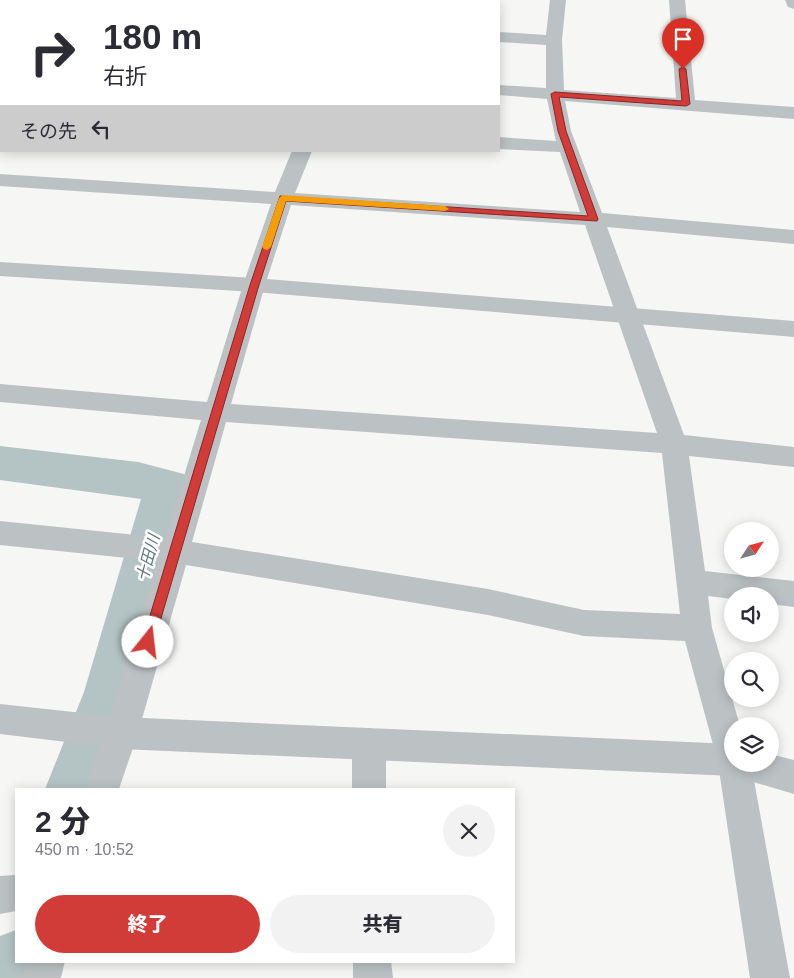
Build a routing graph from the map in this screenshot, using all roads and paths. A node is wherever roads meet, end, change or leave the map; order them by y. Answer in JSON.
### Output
{"nodes":[{"id":1,"x":558,"y":0,"type":"edge"},
{"id":2,"x":677,"y":0,"type":"edge"},
{"id":3,"x":793,"y":0,"type":"edge"},
{"id":4,"x":794,"y":4,"type":"edge"},
{"id":5,"x":500,"y":37,"type":"edge"},
{"id":6,"x":554,"y":40,"type":"junction"},
{"id":7,"x":500,"y":90,"type":"edge"},
{"id":8,"x":555,"y":94,"type":"junction"},
{"id":9,"x":686,"y":104,"type":"junction"},
{"id":10,"x":794,"y":113,"type":"edge"},
{"id":11,"x":500,"y":144,"type":"edge"},
{"id":12,"x":567,"y":147,"type":"junction"},
{"id":13,"x":302,"y":152,"type":"edge"},
{"id":14,"x":0,"y":180,"type":"edge"},
{"id":15,"x":283,"y":198,"type":"junction"},
{"id":16,"x":594,"y":219,"type":"junction"},
{"id":17,"x":794,"y":237,"type":"edge"},
{"id":18,"x":0,"y":269,"type":"edge"},
{"id":19,"x":254,"y":285,"type":"junction"},
{"id":20,"x":628,"y":315,"type":"junction"},
{"id":21,"x":794,"y":329,"type":"edge"},
{"id":22,"x":0,"y":393,"type":"edge"},
{"id":23,"x":216,"y":412,"type":"junction"},
{"id":24,"x":674,"y":444,"type":"junction"},
{"id":25,"x":794,"y":458,"type":"edge"},
{"id":26,"x":0,"y":533,"type":"edge"},
{"id":27,"x":175,"y":550,"type":"junction"},
{"id":28,"x":692,"y":582,"type":"junction"},
{"id":29,"x":794,"y":594,"type":"edge"},
{"id":30,"x":697,"y":628,"type":"junction"},
{"id":31,"x":0,"y":719,"type":"edge"},
{"id":32,"x":724,"y":727,"type":"edge"},
{"id":33,"x":121,"y":733,"type":"junction"},
{"id":34,"x":370,"y":744,"type":"junction"},
{"id":35,"x":724,"y":760,"type":"edge"},
{"id":36,"x":735,"y":772,"type":"edge"},
{"id":37,"x":775,"y":772,"type":"edge"},
{"id":38,"x":794,"y":777,"type":"edge"},
{"id":39,"x":102,"y":788,"type":"edge"},
{"id":40,"x":369,"y":788,"type":"edge"},
{"id":41,"x":15,"y":894,"type":"edge"},
{"id":42,"x":0,"y":895,"type":"edge"},
{"id":43,"x":45,"y":963,"type":"edge"},
{"id":44,"x":372,"y":963,"type":"edge"},
{"id":45,"x":41,"y":978,"type":"edge"},
{"id":46,"x":373,"y":978,"type":"edge"},
{"id":47,"x":770,"y":978,"type":"edge"}],
"edges":[{"from":1,"to":6,"type":"street"},
{"from":2,"to":9,"type":"street"},
{"from":3,"to":4,"type":"street"},
{"from":5,"to":6,"type":"street"},
{"from":6,"to":8,"type":"street"},
{"from":7,"to":8,"type":"street"},
{"from":8,"to":9,"type":"street"},
{"from":8,"to":12,"type":"street"},
{"from":9,"to":10,"type":"street"},
{"from":11,"to":12,"type":"street"},
{"from":12,"to":16,"type":"street"},
{"from":13,"to":15,"type":"street"},
{"from":14,"to":15,"type":"street"},
{"from":15,"to":16,"type":"street"},
{"from":15,"to":19,"type":"street"},
{"from":16,"to":17,"type":"street"},
{"from":16,"to":20,"type":"street"},
{"from":18,"to":19,"type":"street"},
{"from":19,"to":20,"type":"street"},
{"from":19,"to":23,"type":"street"},
{"from":20,"to":21,"type":"street"},
{"from":20,"to":24,"type":"street"},
{"from":22,"to":23,"type":"street"},
{"from":23,"to":24,"type":"street"},
{"from":23,"to":27,"type":"street"},
{"from":24,"to":25,"type":"street"},
{"from":24,"to":28,"type":"street"},
{"from":26,"to":27,"type":"street"},
{"from":27,"to":30,"type":"street"},
{"from":27,"to":33,"type":"street"},
{"from":28,"to":29,"type":"street"},
{"from":28,"to":30,"type":"street"},
{"from":30,"to":32,"type":"street"},
{"from":31,"to":33,"type":"street"},
{"from":33,"to":34,"type":"street"},
{"from":33,"to":39,"type":"street"},
{"from":34,"to":35,"type":"street"},
{"from":34,"to":40,"type":"street"},
{"from":36,"to":47,"type":"street"},
{"from":37,"to":38,"type":"street"},
{"from":41,"to":42,"type":"street"},
{"from":43,"to":45,"type":"street"},
{"from":44,"to":46,"type":"street"}]}
